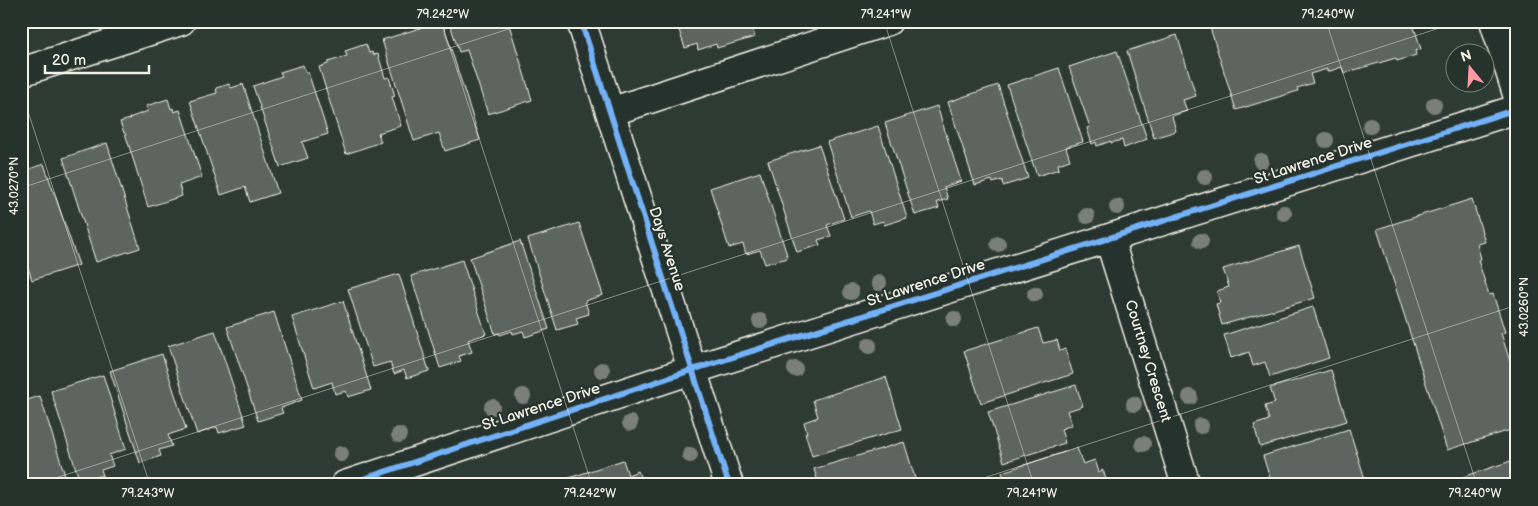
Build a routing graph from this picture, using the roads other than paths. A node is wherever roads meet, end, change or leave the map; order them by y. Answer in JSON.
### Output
{"nodes":[{"id":1,"x":182,"y":21,"type":"edge"},
{"id":2,"x":581,"y":21,"type":"edge"},
{"id":3,"x":888,"y":21,"type":"edge"},
{"id":4,"x":1494,"y":21,"type":"edge"},
{"id":5,"x":21,"y":72,"type":"edge"},
{"id":6,"x":1517,"y":94,"type":"edge"},
{"id":7,"x":1517,"y":109,"type":"edge"},
{"id":8,"x":610,"y":112,"type":"junction"},
{"id":9,"x":1109,"y":238,"type":"junction"},
{"id":10,"x":692,"y":370,"type":"junction"},
{"id":11,"x":345,"y":485,"type":"edge"},
{"id":12,"x":729,"y":485,"type":"edge"},
{"id":13,"x":1186,"y":485,"type":"edge"}],
"edges":[{"from":1,"to":5,"type":"street"},
{"from":2,"to":8,"type":"street","name":"Days Avenue"},
{"from":3,"to":8,"type":"street"},
{"from":4,"to":6,"type":"street"},
{"from":7,"to":9,"type":"street","name":"St Lawrence Drive"},
{"from":8,"to":10,"type":"street","name":"Days Avenue"},
{"from":9,"to":10,"type":"street","name":"St Lawrence Drive"},
{"from":9,"to":13,"type":"street","name":"Courtney Crescent"},
{"from":10,"to":11,"type":"street","name":"St Lawrence Drive"},
{"from":10,"to":12,"type":"street","name":"Days Avenue"}]}
